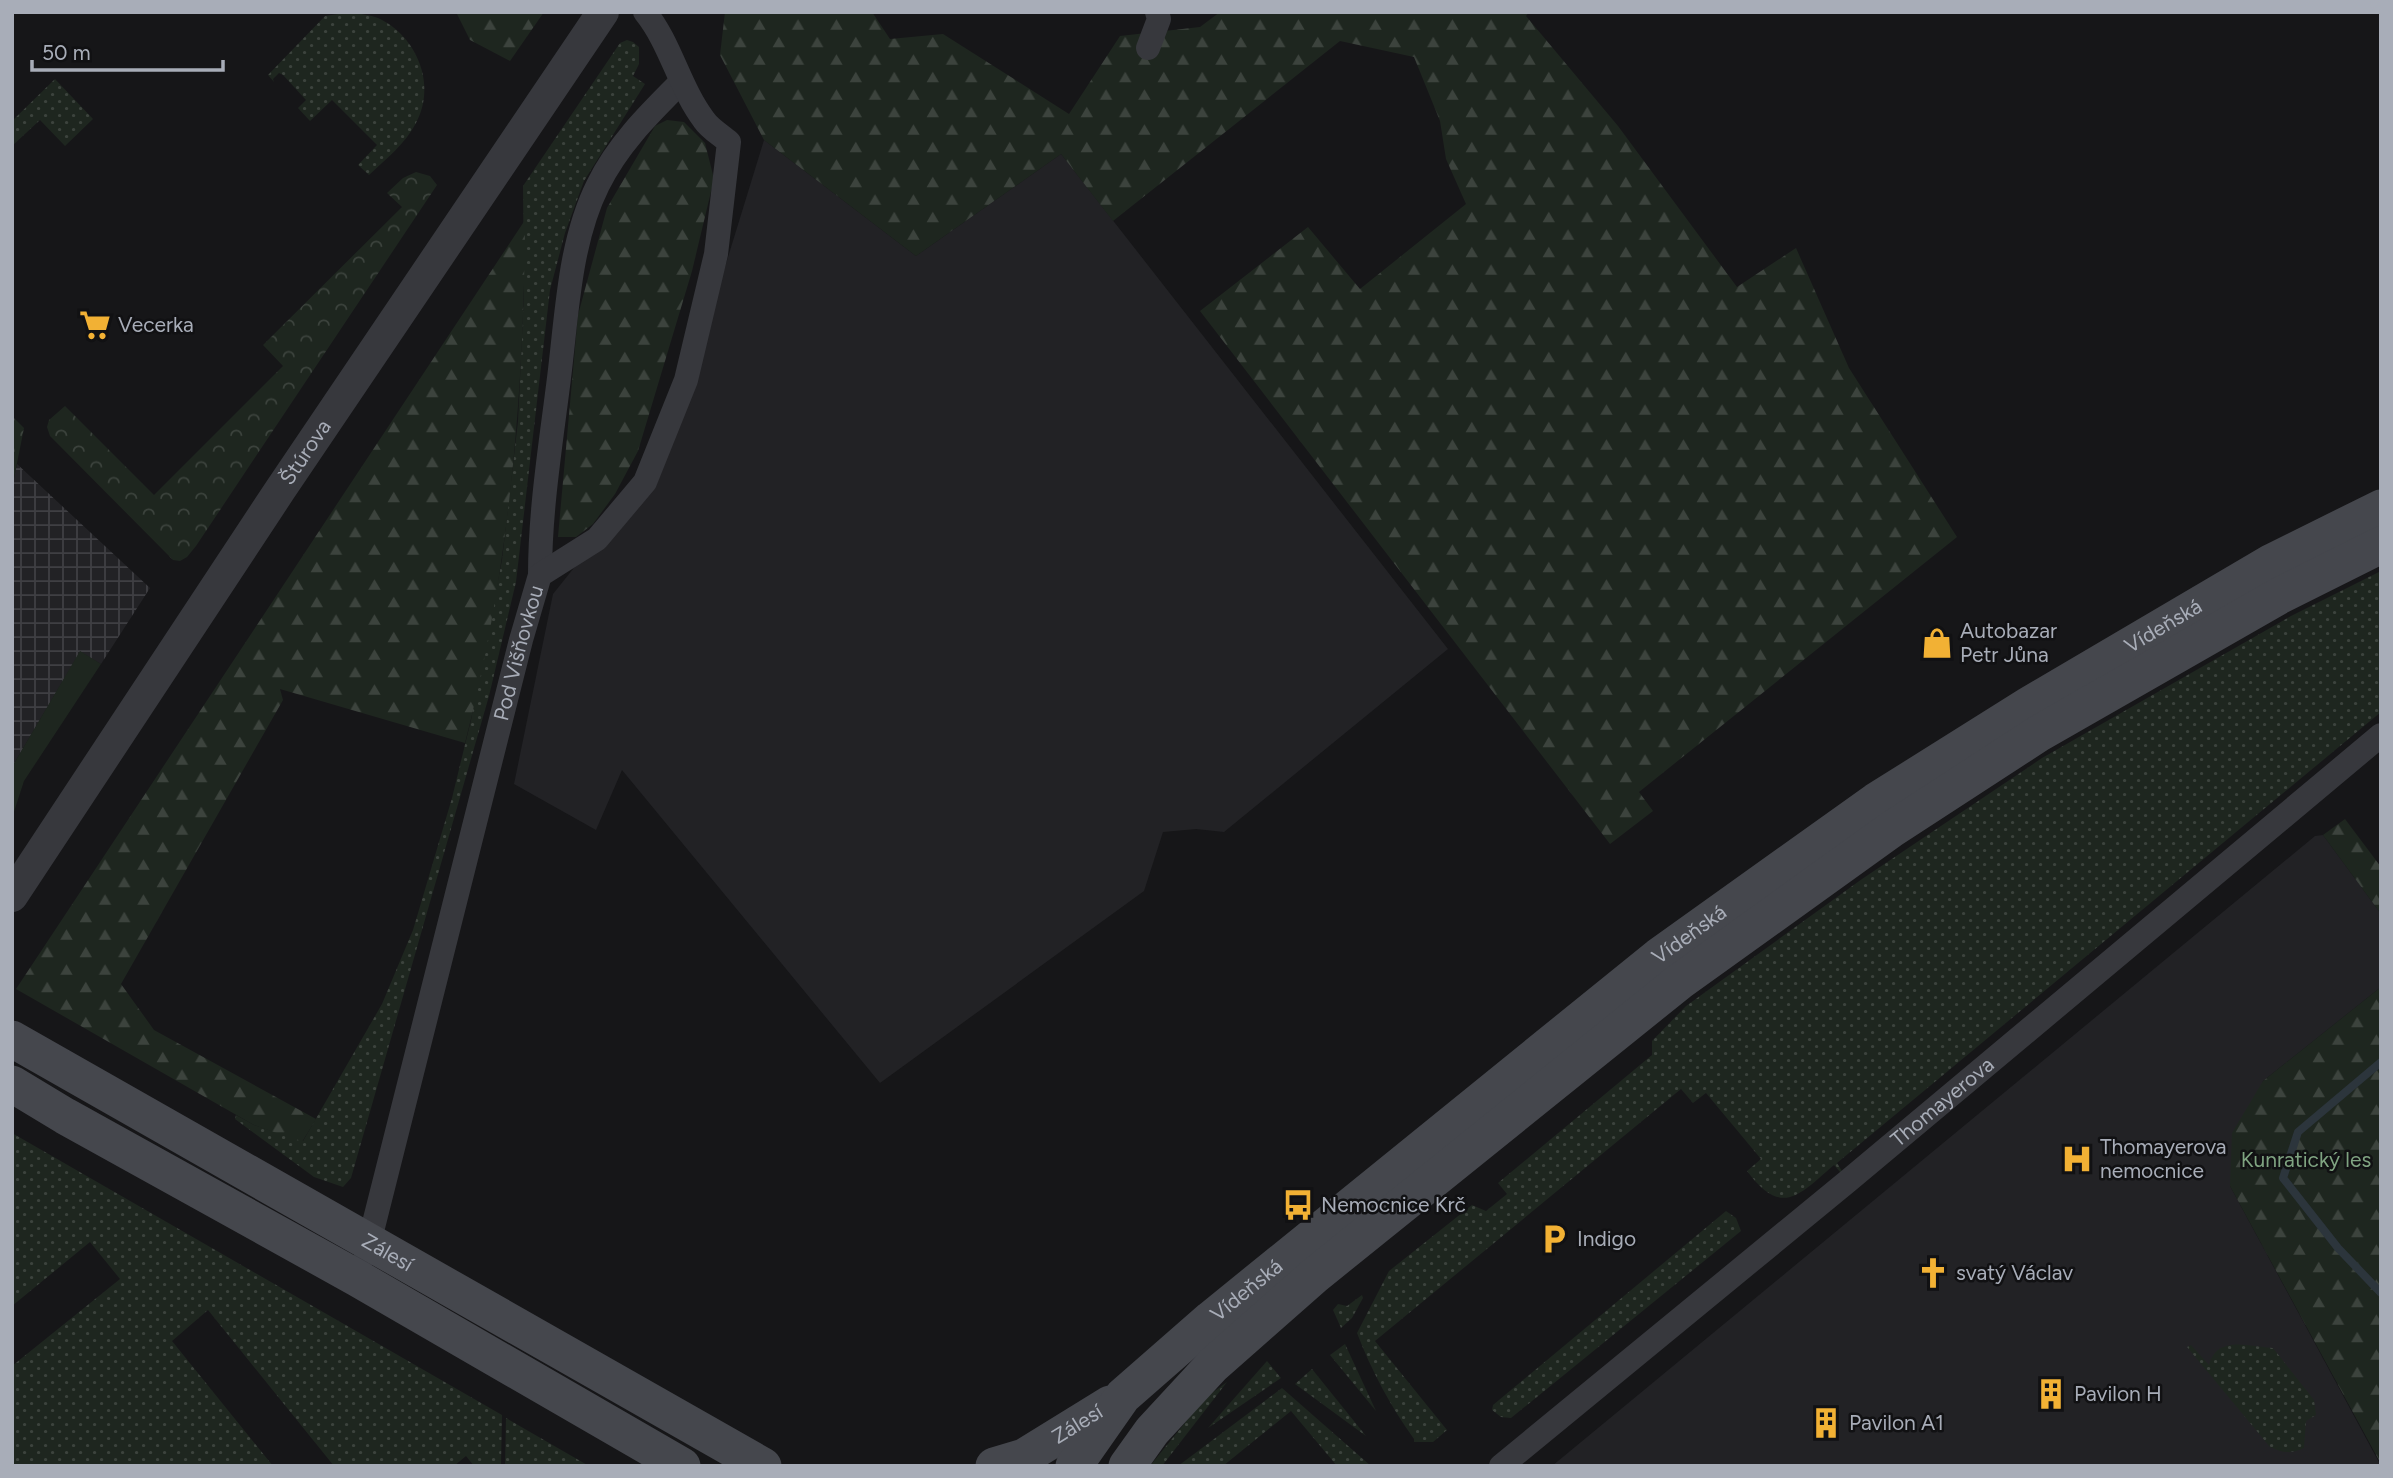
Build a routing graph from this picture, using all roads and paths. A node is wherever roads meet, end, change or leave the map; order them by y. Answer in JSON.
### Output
{"nodes":[{"id":1,"x":603,"y":12,"type":"edge"},
{"id":2,"x":645,"y":12,"type":"edge"},
{"id":3,"x":1157,"y":12,"type":"edge"},
{"id":4,"x":1149,"y":48,"type":"dead end"},
{"id":5,"x":681,"y":82,"type":"junction"},
{"id":6,"x":2381,"y":508,"type":"edge"},
{"id":7,"x":2381,"y":545,"type":"edge"},
{"id":8,"x":540,"y":575,"type":"junction"},
{"id":9,"x":2381,"y":735,"type":"edge"},
{"id":10,"x":12,"y":897,"type":"edge"},
{"id":11,"x":12,"y":1039,"type":"edge"},
{"id":12,"x":12,"y":1084,"type":"edge"},
{"id":13,"x":370,"y":1244,"type":"junction"},
{"id":14,"x":357,"y":1278,"type":"junction"},
{"id":15,"x":1123,"y":1396,"type":"junction"},
{"id":16,"x":682,"y":1466,"type":"edge"},
{"id":17,"x":763,"y":1466,"type":"edge"},
{"id":18,"x":994,"y":1466,"type":"edge"},
{"id":19,"x":1074,"y":1466,"type":"edge"},
{"id":20,"x":1126,"y":1466,"type":"edge"},
{"id":21,"x":1501,"y":1466,"type":"edge"}],
"edges":[{"from":1,"to":10,"type":"street","name":"Štúrova"},
{"from":2,"to":5,"type":"street","name":"Pod Višňovkou"},
{"from":3,"to":4,"type":"street"},
{"from":5,"to":8,"type":"street"},
{"from":5,"to":8,"type":"street","name":"Pod Višňovkou"},
{"from":6,"to":15,"type":"main road","name":"Vídeňská"},
{"from":7,"to":20,"type":"main road","name":"Vídeňská"},
{"from":8,"to":13,"type":"street","name":"Pod Višňovkou"},
{"from":9,"to":21,"type":"street","name":"Thomayerova"},
{"from":11,"to":13,"type":"main road","name":"Zálesí"},
{"from":12,"to":14,"type":"main road","name":"Zálesí"},
{"from":13,"to":14,"type":"street","name":"Pod Višňovkou"},
{"from":13,"to":17,"type":"main road","name":"Zálesí"},
{"from":14,"to":16,"type":"main road","name":"Zálesí"},
{"from":15,"to":18,"type":"main road","name":"Zálesí"},
{"from":15,"to":19,"type":"main road","name":"Vídeňská"}]}
